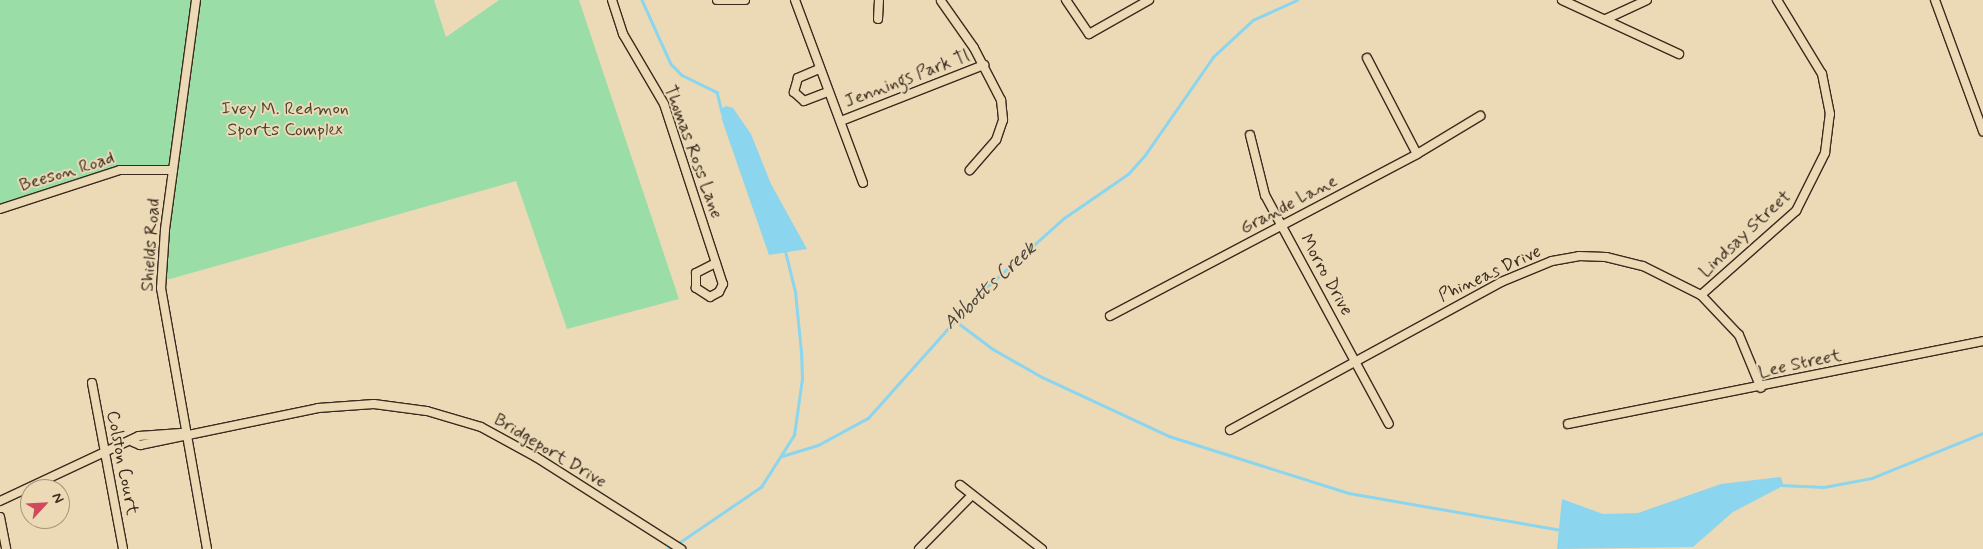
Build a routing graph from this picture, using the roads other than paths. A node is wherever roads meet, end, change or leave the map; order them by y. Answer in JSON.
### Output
{"nodes":[{"id":1,"x":196,"y":0,"type":"edge"},
{"id":2,"x":612,"y":0,"type":"edge"},
{"id":3,"x":717,"y":0,"type":"edge"},
{"id":4,"x":745,"y":0,"type":"edge"},
{"id":5,"x":795,"y":0,"type":"edge"},
{"id":6,"x":879,"y":0,"type":"edge"},
{"id":7,"x":1066,"y":0,"type":"edge"},
{"id":8,"x":1149,"y":0,"type":"edge"},
{"id":9,"x":1562,"y":0,"type":"edge"},
{"id":10,"x":1647,"y":0,"type":"edge"},
{"id":11,"x":1777,"y":0,"type":"edge"},
{"id":12,"x":1934,"y":0,"type":"edge"},
{"id":13,"x":941,"y":1,"type":"edge"},
{"id":14,"x":878,"y":19,"type":"dead end"},
{"id":15,"x":1606,"y":19,"type":"junction"},
{"id":16,"x":1679,"y":54,"type":"dead end"},
{"id":17,"x":1368,"y":58,"type":"dead end"},
{"id":18,"x":984,"y":65,"type":"junction"},
{"id":19,"x":819,"y":69,"type":"junction"},
{"id":20,"x":828,"y":92,"type":"junction"},
{"id":21,"x":1480,"y":116,"type":"dead end"},
{"id":22,"x":840,"y":121,"type":"junction"},
{"id":23,"x":1983,"y":130,"type":"edge"},
{"id":24,"x":1250,"y":135,"type":"dead end"},
{"id":25,"x":1417,"y":154,"type":"junction"},
{"id":26,"x":173,"y":170,"type":"junction"},
{"id":27,"x":970,"y":170,"type":"dead end"},
{"id":28,"x":863,"y":183,"type":"dead end"},
{"id":29,"x":0,"y":209,"type":"edge"},
{"id":30,"x":1282,"y":227,"type":"junction"},
{"id":31,"x":716,"y":263,"type":"junction"},
{"id":32,"x":1701,"y":295,"type":"junction"},
{"id":33,"x":1110,"y":316,"type":"dead end"},
{"id":34,"x":1983,"y":341,"type":"edge"},
{"id":35,"x":1357,"y":360,"type":"junction"},
{"id":36,"x":92,"y":383,"type":"dead end"},
{"id":37,"x":1761,"y":388,"type":"junction"},
{"id":38,"x":1389,"y":424,"type":"dead end"},
{"id":39,"x":1568,"y":424,"type":"dead end"},
{"id":40,"x":1230,"y":430,"type":"dead end"},
{"id":41,"x":185,"y":433,"type":"junction"},
{"id":42,"x":105,"y":453,"type":"junction"},
{"id":43,"x":960,"y":485,"type":"dead end"},
{"id":44,"x":971,"y":496,"type":"junction"},
{"id":45,"x":0,"y":501,"type":"edge"},
{"id":46,"x":0,"y":517,"type":"edge"},
{"id":47,"x":6,"y":549,"type":"edge"},
{"id":48,"x":123,"y":549,"type":"edge"},
{"id":49,"x":207,"y":549,"type":"edge"},
{"id":50,"x":681,"y":549,"type":"edge"},
{"id":51,"x":919,"y":549,"type":"edge"},
{"id":52,"x":1042,"y":549,"type":"edge"}],
"edges":[{"from":1,"to":26,"type":"street","name":"Shields Road"},
{"from":2,"to":31,"type":"street","name":"Thomas Ross Lane"},
{"from":3,"to":4,"type":"street"},
{"from":5,"to":19,"type":"street"},
{"from":6,"to":14,"type":"street"},
{"from":7,"to":8,"type":"street"},
{"from":9,"to":15,"type":"street"},
{"from":10,"to":15,"type":"street"},
{"from":11,"to":32,"type":"street","name":"Lindsay Street"},
{"from":12,"to":23,"type":"street"},
{"from":13,"to":18,"type":"street"},
{"from":15,"to":16,"type":"street"},
{"from":17,"to":25,"type":"street"},
{"from":18,"to":22,"type":"street","name":"Jennings Park Tl"},
{"from":18,"to":27,"type":"street"},
{"from":19,"to":20,"type":"street"},
{"from":19,"to":20,"type":"street"},
{"from":20,"to":22,"type":"street"},
{"from":21,"to":25,"type":"street","name":"Grande Lane"},
{"from":22,"to":28,"type":"street"},
{"from":24,"to":30,"type":"street","name":"Morro Drive"},
{"from":25,"to":30,"type":"street","name":"Grande Lane"},
{"from":26,"to":29,"type":"street","name":"Beeson Road"},
{"from":26,"to":41,"type":"street","name":"Shields Road"},
{"from":30,"to":33,"type":"street","name":"Grande Lane"},
{"from":30,"to":35,"type":"street","name":"Morro Drive"},
{"from":31,"to":31,"type":"street","name":"Thomas Ross Lane"},
{"from":32,"to":35,"type":"street","name":"Phineas Drive"},
{"from":32,"to":37,"type":"street","name":"Phineas Drive"},
{"from":34,"to":37,"type":"street","name":"Lee Street"},
{"from":35,"to":38,"type":"street","name":"Morro Drive"},
{"from":35,"to":40,"type":"street","name":"Phineas Drive"},
{"from":36,"to":42,"type":"street","name":"Colston Court"},
{"from":37,"to":39,"type":"street","name":"Lee Street"},
{"from":41,"to":42,"type":"street","name":"Bridgeport Drive"},
{"from":41,"to":49,"type":"street","name":"Shields Road"},
{"from":41,"to":50,"type":"street","name":"Bridgeport Drive"},
{"from":42,"to":45,"type":"street","name":"Bridgeport Drive"},
{"from":42,"to":48,"type":"street","name":"Colston Court"},
{"from":43,"to":44,"type":"street"},
{"from":44,"to":51,"type":"street"},
{"from":44,"to":52,"type":"street"},
{"from":46,"to":47,"type":"street"}]}
